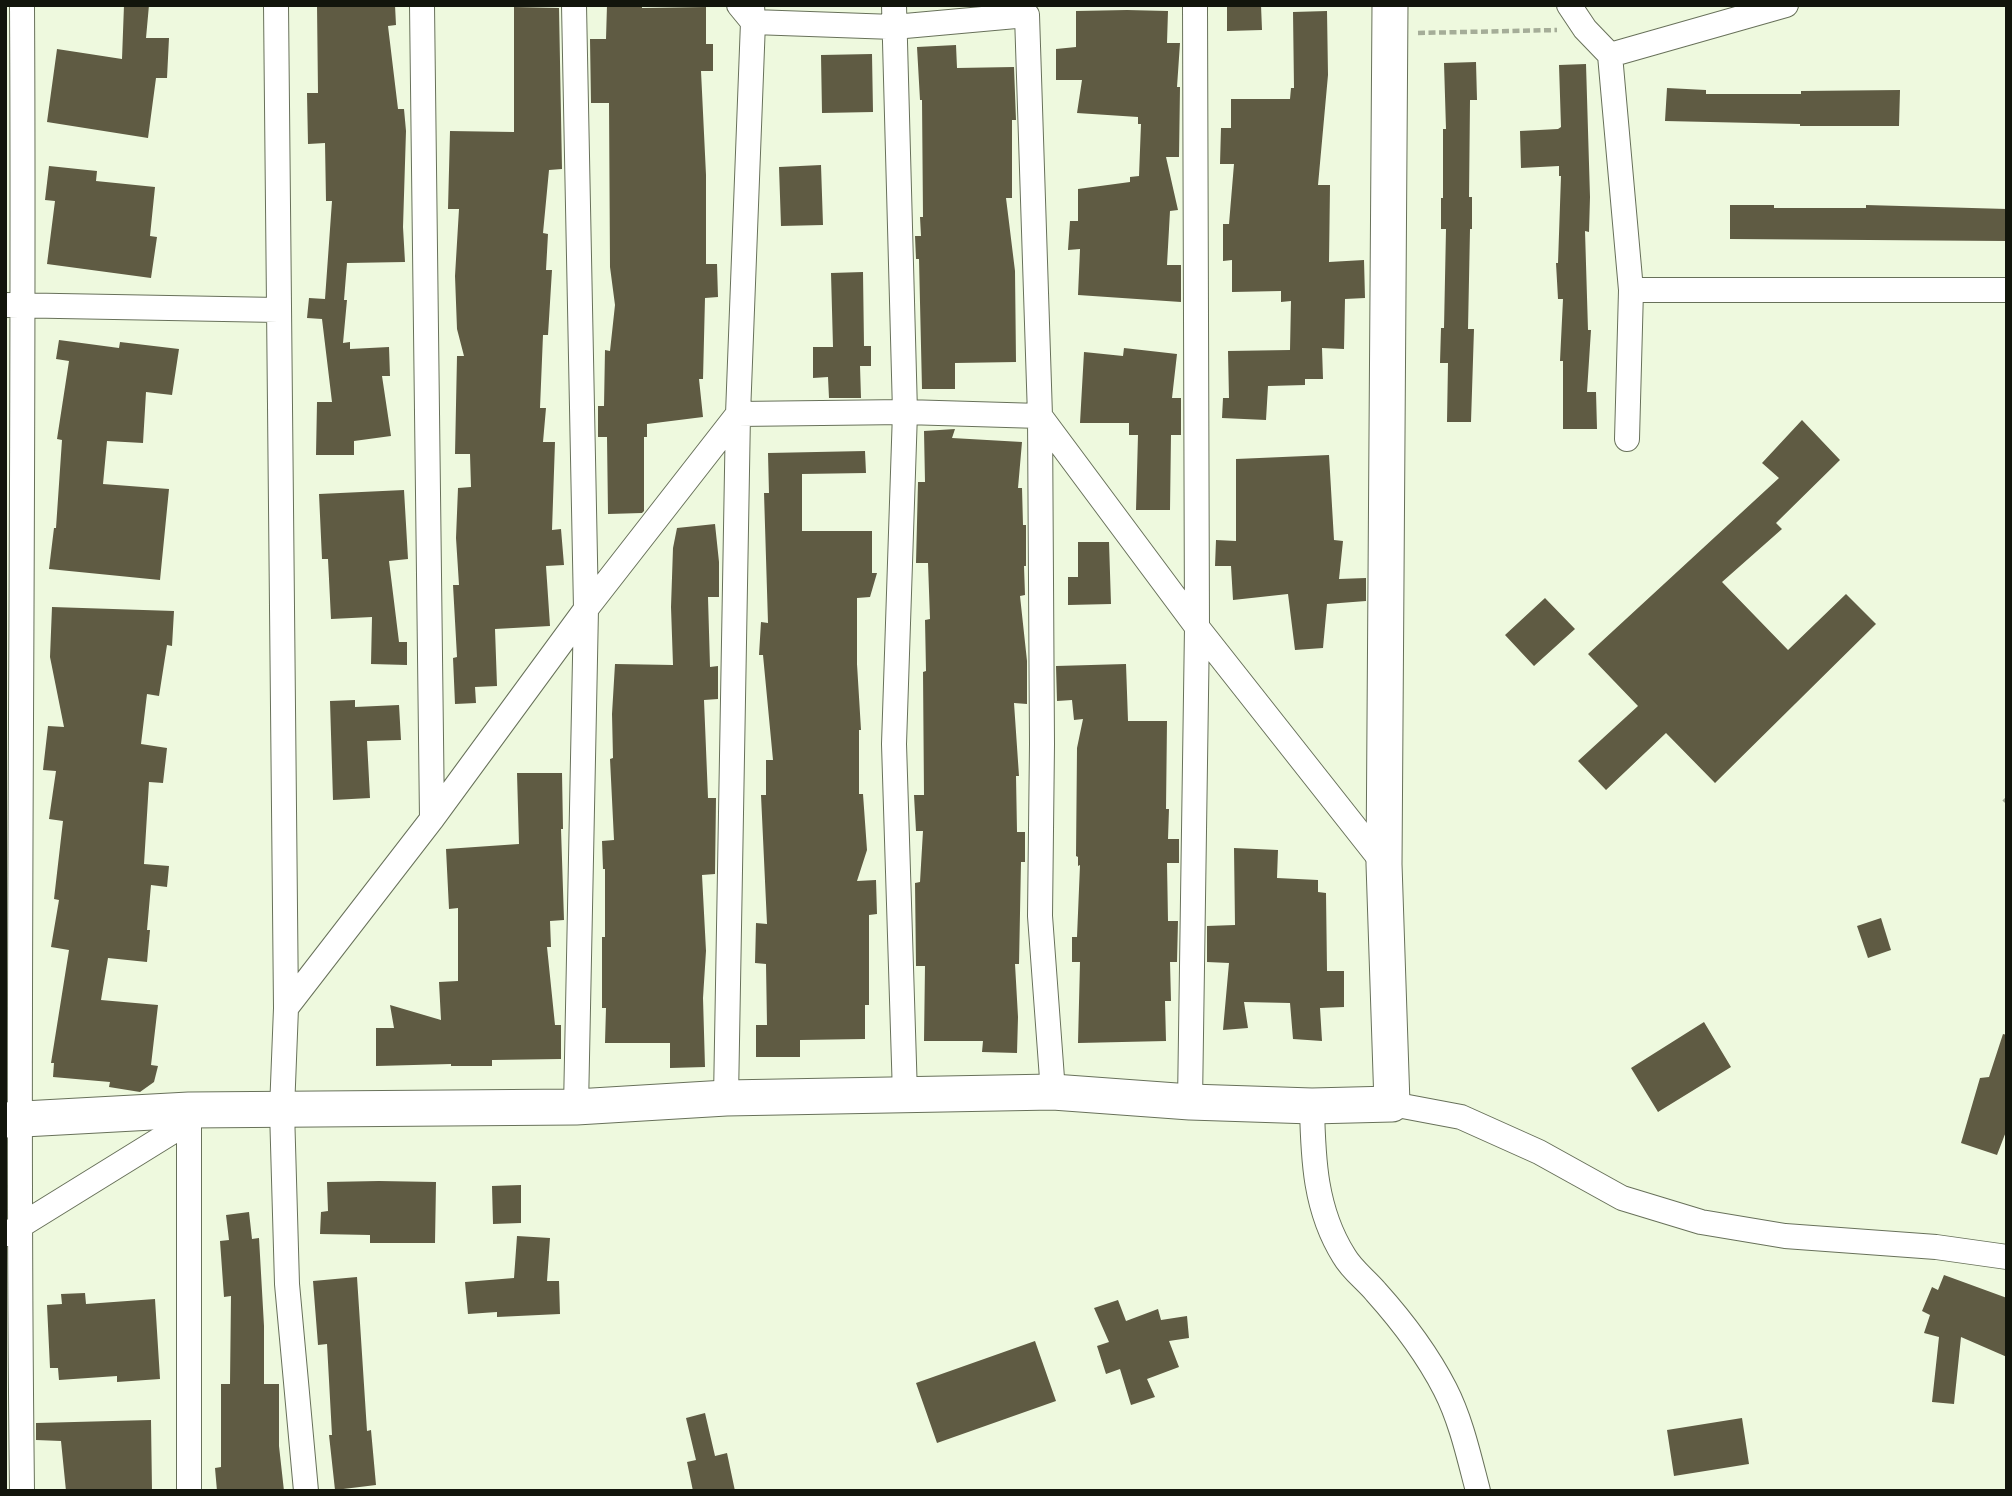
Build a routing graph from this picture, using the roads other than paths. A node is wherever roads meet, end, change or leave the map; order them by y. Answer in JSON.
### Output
{"nodes":[{"id":1,"x":22,"y":5,"type":"edge"},
{"id":2,"x":276,"y":5,"type":"edge"},
{"id":3,"x":422,"y":5,"type":"edge"},
{"id":4,"x":574,"y":5,"type":"edge"},
{"id":5,"x":1195,"y":5,"type":"edge"},
{"id":6,"x":1569,"y":5,"type":"edge"},
{"id":7,"x":1786,"y":5,"type":"edge"},
{"id":8,"x":1030,"y":10,"type":"edge"},
{"id":9,"x":1748,"y":10,"type":"edge"},
{"id":10,"x":748,"y":11,"type":"edge"},
{"id":11,"x":894,"y":16,"type":"edge"},
{"id":12,"x":1391,"y":19,"type":"edge"},
{"id":13,"x":1610,"y":55,"type":"junction"},
{"id":14,"x":1631,"y":290,"type":"junction"},
{"id":15,"x":2007,"y":290,"type":"edge"},
{"id":16,"x":14,"y":305,"type":"edge"},
{"id":17,"x":278,"y":310,"type":"junction"},
{"id":18,"x":905,"y":412,"type":"junction"},
{"id":19,"x":738,"y":414,"type":"junction"},
{"id":20,"x":1040,"y":416,"type":"junction"},
{"id":21,"x":1627,"y":439,"type":"dead end"},
{"id":22,"x":586,"y":609,"type":"junction"},
{"id":23,"x":1196,"y":627,"type":"junction"},
{"id":24,"x":432,"y":819,"type":"junction"},
{"id":25,"x":1384,"y":863,"type":"junction"},
{"id":26,"x":286,"y":1008,"type":"junction"},
{"id":27,"x":1053,"y":1092,"type":"junction"},
{"id":28,"x":905,"y":1095,"type":"junction"},
{"id":29,"x":726,"y":1098,"type":"junction"},
{"id":30,"x":1190,"y":1102,"type":"junction"},
{"id":31,"x":1392,"y":1104,"type":"junction"},
{"id":32,"x":1312,"y":1106,"type":"junction"},
{"id":33,"x":576,"y":1107,"type":"junction"},
{"id":34,"x":282,"y":1110,"type":"junction"},
{"id":35,"x":188,"y":1116,"type":"junction"},
{"id":36,"x":13,"y":1120,"type":"edge"},
{"id":37,"x":12,"y":1231,"type":"edge"},
{"id":38,"x":2007,"y":1257,"type":"edge"},
{"id":39,"x":22,"y":1491,"type":"edge"},
{"id":40,"x":189,"y":1491,"type":"edge"},
{"id":41,"x":306,"y":1491,"type":"edge"},
{"id":42,"x":1478,"y":1491,"type":"edge"}],
"edges":[{"from":1,"to":16,"type":"street"},
{"from":2,"to":17,"type":"street"},
{"from":3,"to":24,"type":"street"},
{"from":4,"to":22,"type":"street"},
{"from":5,"to":23,"type":"street"},
{"from":6,"to":13,"type":"street"},
{"from":7,"to":9,"type":"street"},
{"from":8,"to":11,"type":"street"},
{"from":8,"to":20,"type":"street"},
{"from":9,"to":13,"type":"street"},
{"from":10,"to":11,"type":"street"},
{"from":10,"to":19,"type":"street"},
{"from":11,"to":18,"type":"street"},
{"from":12,"to":25,"type":"street"},
{"from":13,"to":14,"type":"street"},
{"from":14,"to":15,"type":"street"},
{"from":14,"to":21,"type":"street"},
{"from":16,"to":17,"type":"street"},
{"from":16,"to":36,"type":"street"},
{"from":17,"to":26,"type":"street"},
{"from":18,"to":19,"type":"street"},
{"from":18,"to":20,"type":"street"},
{"from":18,"to":28,"type":"street"},
{"from":19,"to":22,"type":"street"},
{"from":19,"to":29,"type":"street"},
{"from":20,"to":23,"type":"street"},
{"from":20,"to":27,"type":"street"},
{"from":22,"to":24,"type":"street"},
{"from":22,"to":33,"type":"street"},
{"from":23,"to":25,"type":"street"},
{"from":23,"to":30,"type":"street"},
{"from":24,"to":26,"type":"street"},
{"from":25,"to":31,"type":"street"},
{"from":26,"to":34,"type":"street"},
{"from":27,"to":28,"type":"street"},
{"from":27,"to":30,"type":"street"},
{"from":28,"to":29,"type":"street"},
{"from":29,"to":33,"type":"street"},
{"from":30,"to":32,"type":"street"},
{"from":31,"to":32,"type":"street"},
{"from":31,"to":38,"type":"street"},
{"from":32,"to":42,"type":"street"},
{"from":33,"to":34,"type":"street"},
{"from":34,"to":35,"type":"street"},
{"from":34,"to":41,"type":"street"},
{"from":35,"to":36,"type":"street"},
{"from":35,"to":37,"type":"street"},
{"from":35,"to":40,"type":"street"},
{"from":36,"to":37,"type":"street"},
{"from":37,"to":39,"type":"street"}]}
